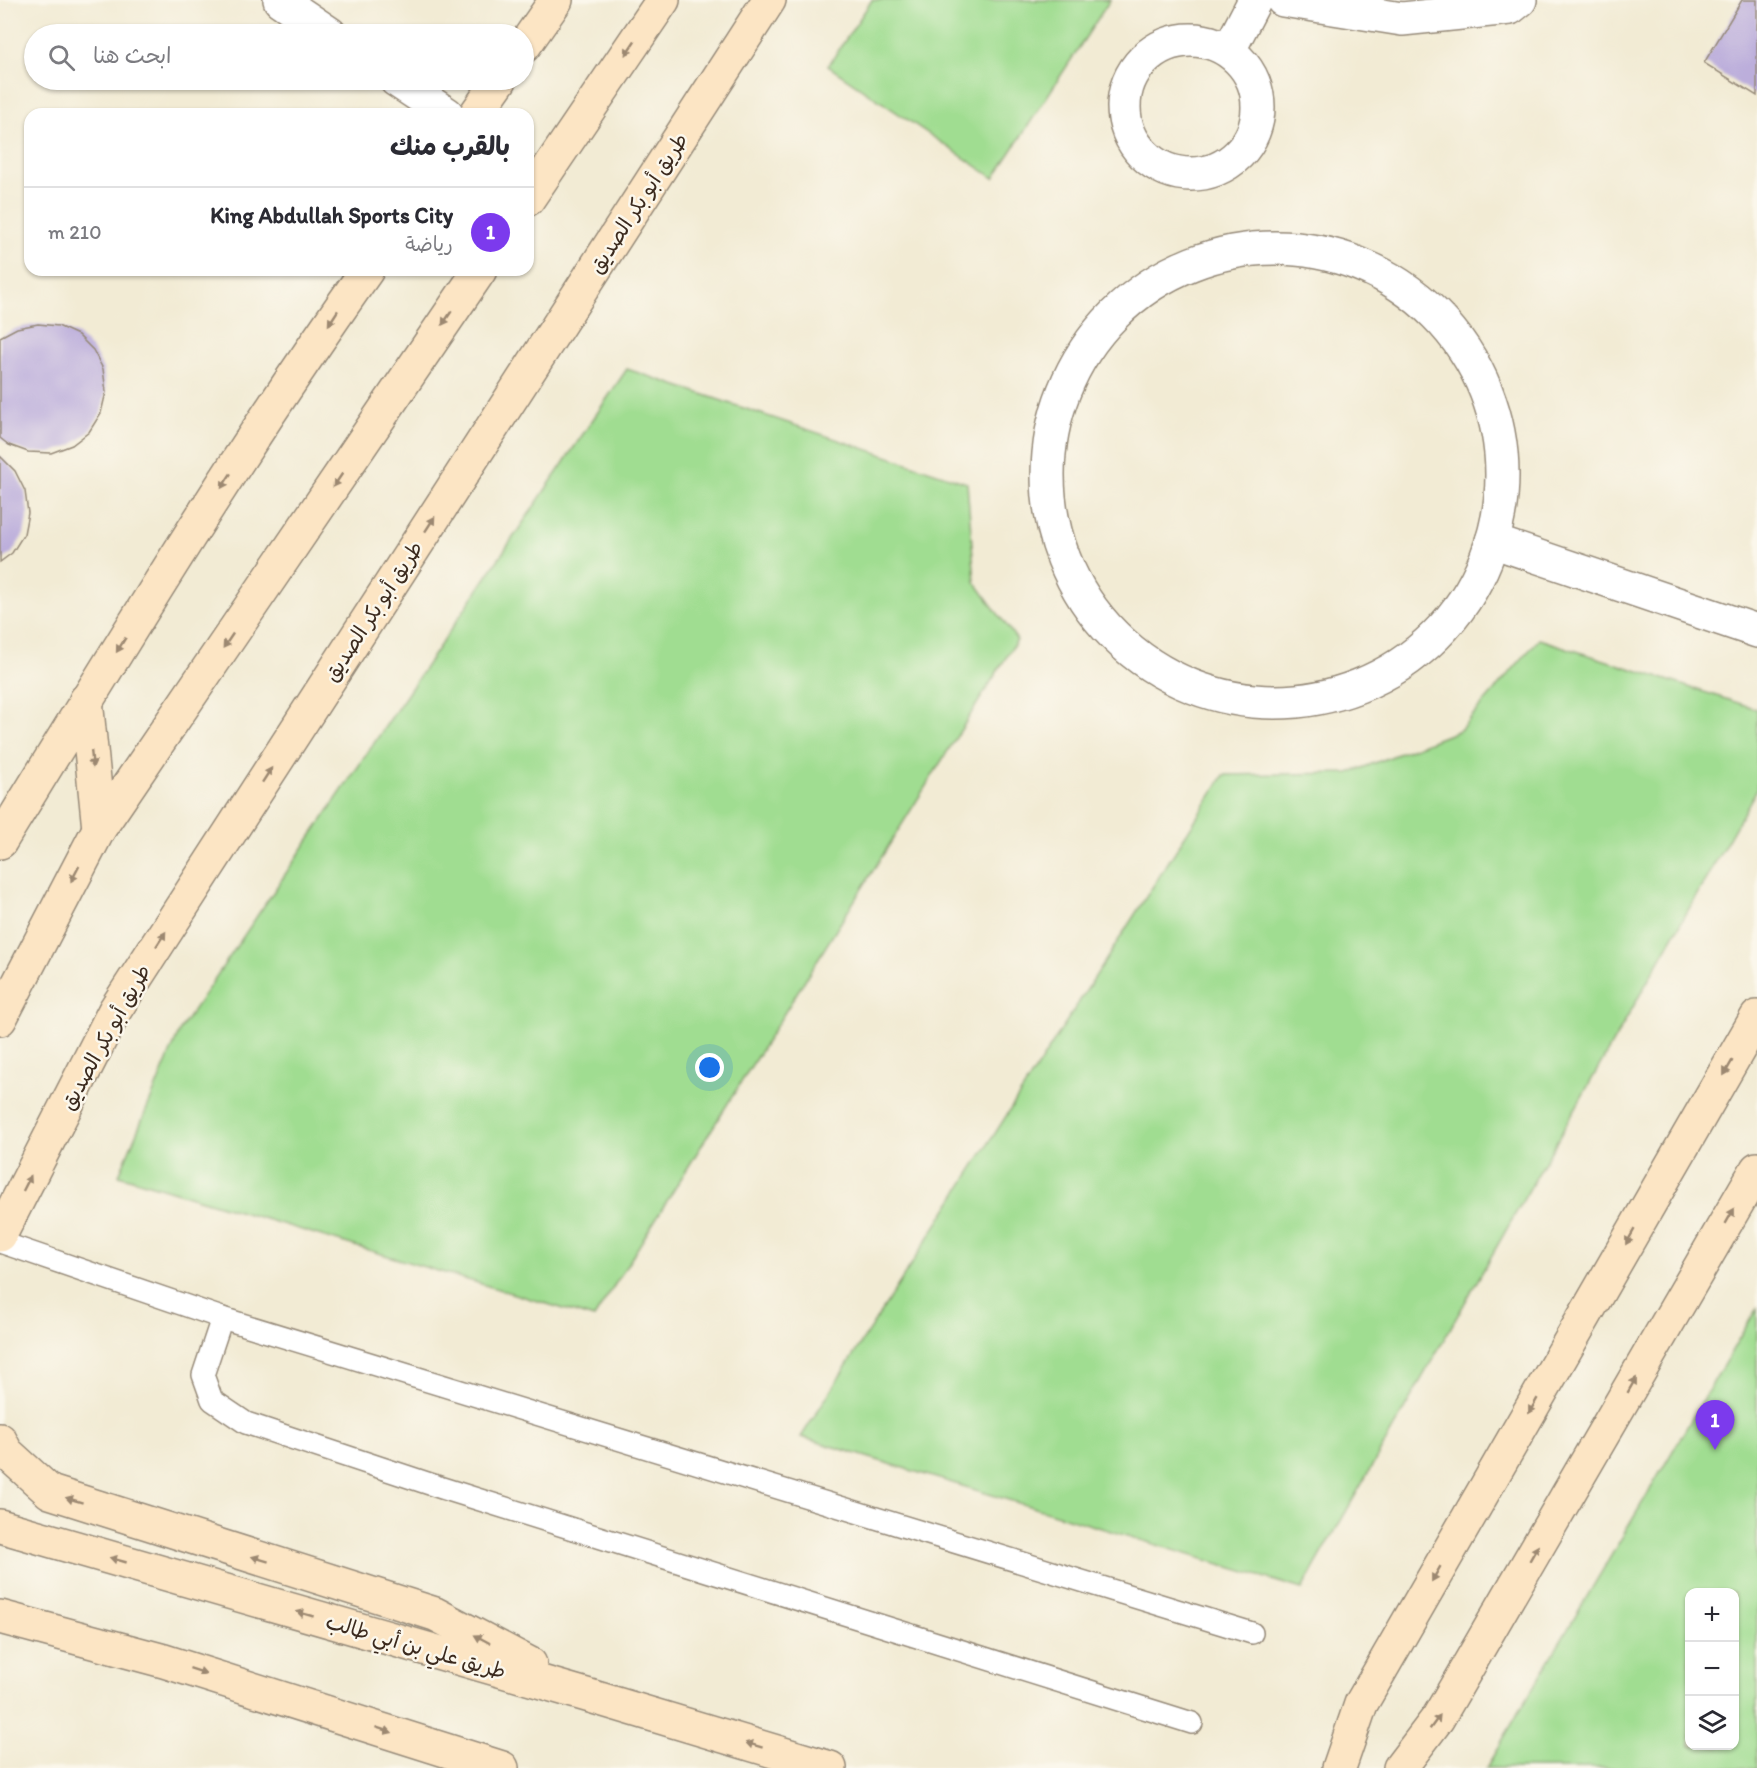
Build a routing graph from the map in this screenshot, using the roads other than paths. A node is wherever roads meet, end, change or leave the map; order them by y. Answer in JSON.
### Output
{"nodes":[{"id":1,"x":280,"y":0,"type":"edge"},
{"id":2,"x":556,"y":0,"type":"edge"},
{"id":3,"x":663,"y":0,"type":"edge"},
{"id":4,"x":769,"y":0,"type":"edge"},
{"id":5,"x":1255,"y":0,"type":"edge"},
{"id":6,"x":1283,"y":0,"type":"edge"},
{"id":7,"x":1520,"y":0,"type":"edge"},
{"id":8,"x":315,"y":24,"type":"edge"},
{"id":9,"x":534,"y":32,"type":"edge"},
{"id":10,"x":1229,"y":50,"type":"junction"},
{"id":11,"x":411,"y":90,"type":"edge"},
{"id":12,"x":493,"y":90,"type":"edge"},
{"id":13,"x":438,"y":108,"type":"edge"},
{"id":14,"x":480,"y":108,"type":"edge"},
{"id":15,"x":534,"y":190,"type":"edge"},
{"id":16,"x":363,"y":276,"type":"edge"},
{"id":17,"x":476,"y":276,"type":"edge"},
{"id":18,"x":1492,"y":541,"type":"junction"},
{"id":19,"x":1757,"y":631,"type":"edge"},
{"id":20,"x":86,"y":700,"type":"junction"},
{"id":21,"x":99,"y":829,"type":"junction"},
{"id":22,"x":0,"y":842,"type":"edge"},
{"id":23,"x":1757,"y":1017,"type":"edge"},
{"id":24,"x":0,"y":1020,"type":"edge"},
{"id":25,"x":1757,"y":1169,"type":"edge"},
{"id":26,"x":0,"y":1235,"type":"edge"},
{"id":27,"x":0,"y":1242,"type":"edge"},
{"id":28,"x":222,"y":1318,"type":"junction"},
{"id":29,"x":0,"y":1440,"type":"edge"},
{"id":30,"x":0,"y":1526,"type":"edge"},
{"id":31,"x":0,"y":1617,"type":"edge"},
{"id":32,"x":1252,"y":1633,"type":"dead end"},
{"id":33,"x":0,"y":1641,"type":"edge"},
{"id":34,"x":164,"y":1661,"type":"junction"},
{"id":35,"x":590,"y":1696,"type":"junction"},
{"id":36,"x":1191,"y":1723,"type":"dead end"},
{"id":37,"x":502,"y":1768,"type":"edge"},
{"id":38,"x":830,"y":1768,"type":"edge"},
{"id":39,"x":1340,"y":1768,"type":"edge"},
{"id":40,"x":1400,"y":1768,"type":"edge"}],
"edges":[{"from":1,"to":8,"type":"street"},
{"from":2,"to":9,"type":"main road"},
{"from":3,"to":15,"type":"main road","one_way":true},
{"from":26,"to":4,"type":"main road","name":"طريق أبو بكر الصديق","one_way":true},
{"from":5,"to":10,"type":"street"},
{"from":6,"to":7,"type":"street"},
{"from":10,"to":10,"type":"street"},
{"from":11,"to":13,"type":"street"},
{"from":12,"to":14,"type":"main road"},
{"from":16,"to":20,"type":"main road","one_way":true},
{"from":17,"to":21,"type":"main road","one_way":true},
{"from":18,"to":18,"type":"street"},
{"from":18,"to":19,"type":"street"},
{"from":20,"to":21,"type":"main road","one_way":true},
{"from":20,"to":22,"type":"main road"},
{"from":21,"to":24,"type":"main road","one_way":true},
{"from":23,"to":39,"type":"main road","one_way":true},
{"from":40,"to":25,"type":"main road","one_way":true},
{"from":27,"to":28,"type":"lane"},
{"from":28,"to":32,"type":"lane"},
{"from":28,"to":36,"type":"lane"},
{"from":35,"to":29,"type":"main road","one_way":true},
{"from":35,"to":30,"type":"main road","name":"طريق علي بن أبي طالب","one_way":true},
{"from":31,"to":34,"type":"main road"},
{"from":33,"to":34,"type":"main road"},
{"from":34,"to":37,"type":"main road","one_way":true},
{"from":38,"to":35,"type":"main road","name":"طريق علي بن أبي طالب","one_way":true}]}
